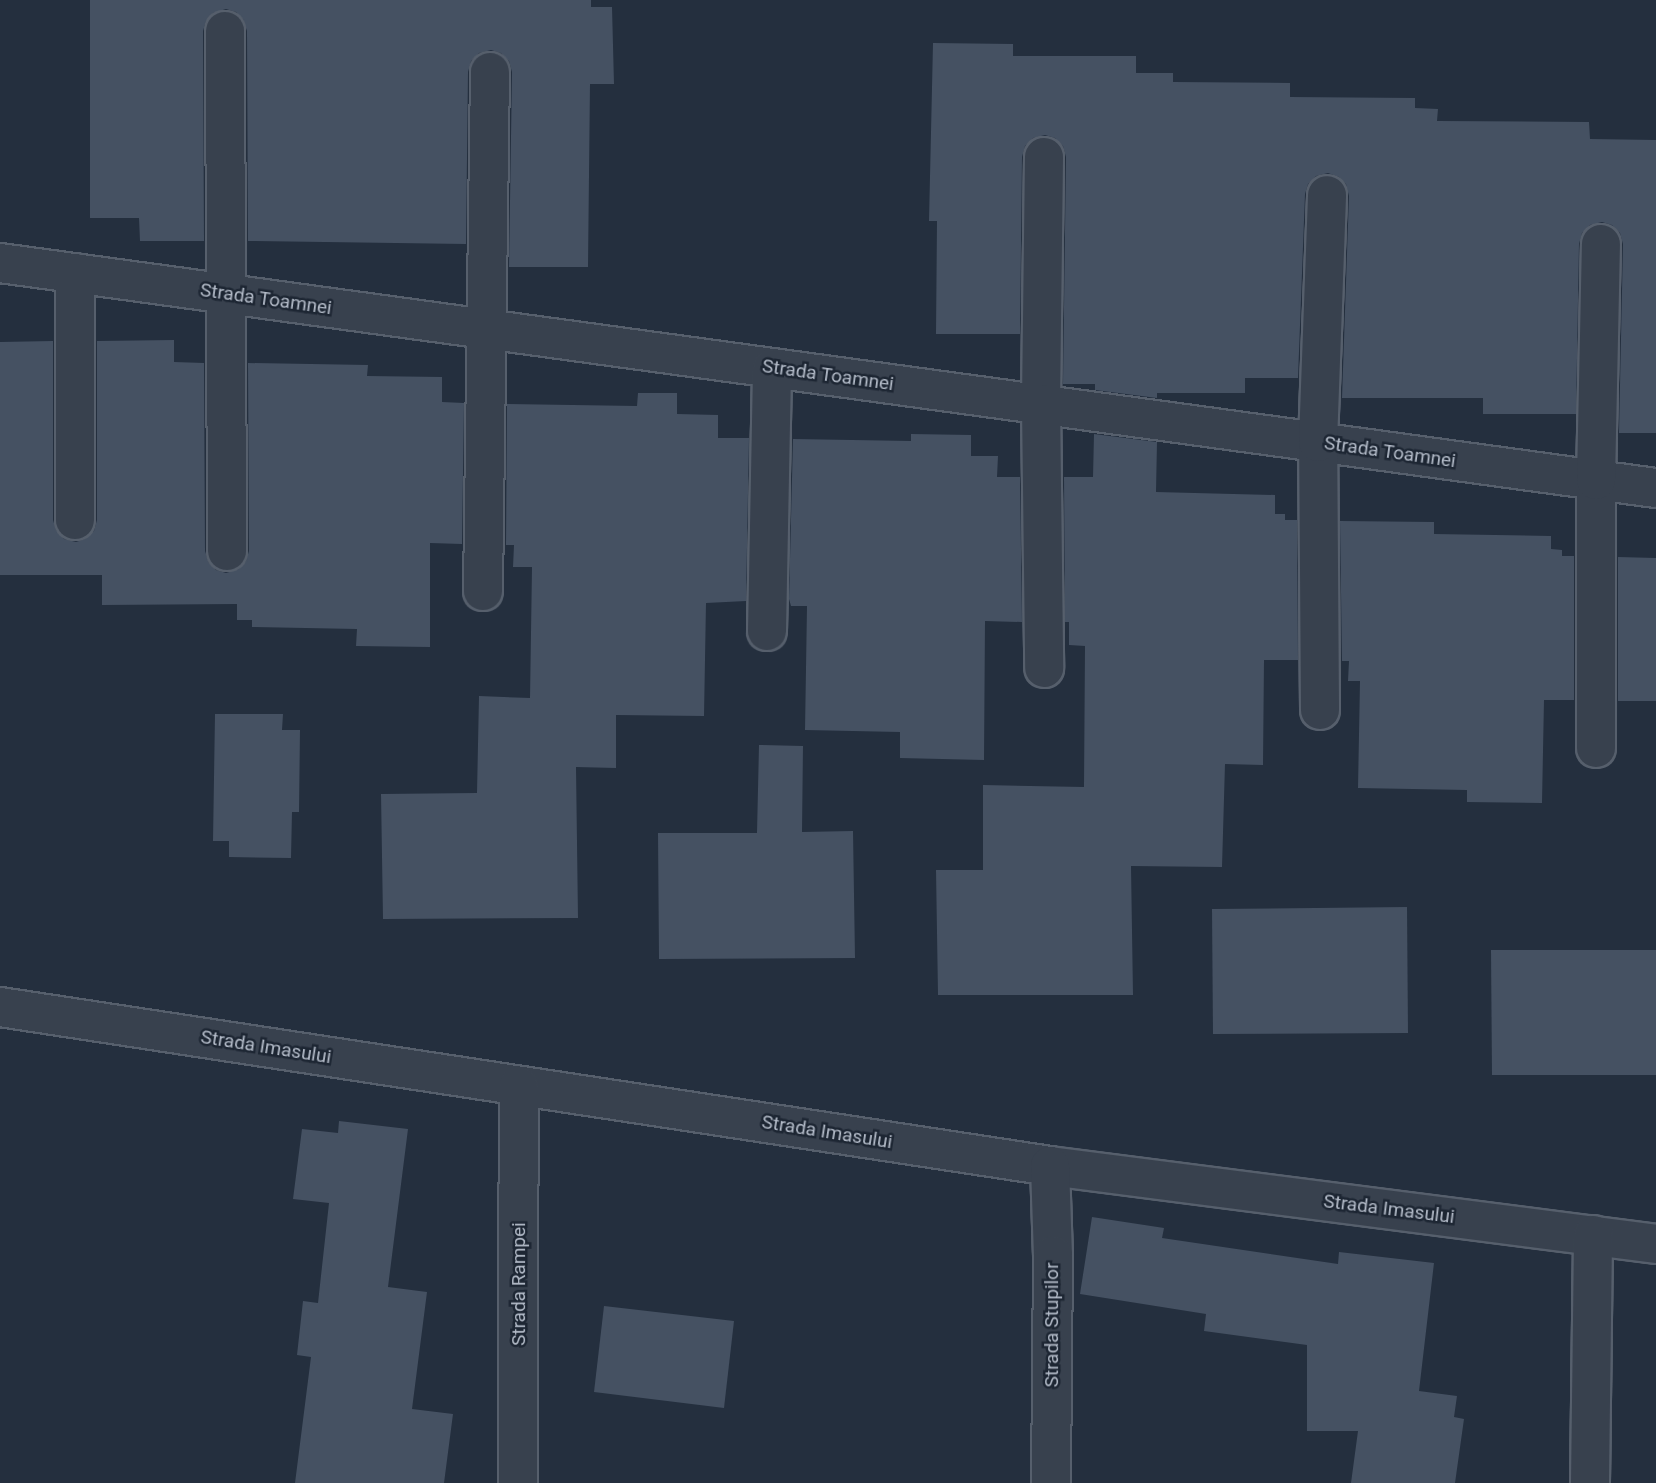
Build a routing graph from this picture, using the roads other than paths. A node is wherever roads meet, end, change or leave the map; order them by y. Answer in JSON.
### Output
{"nodes":[{"id":1,"x":225,"y":32,"type":"dead end"},
{"id":2,"x":490,"y":72,"type":"dead end"},
{"id":3,"x":1044,"y":157,"type":"dead end"},
{"id":4,"x":1327,"y":195,"type":"dead end"},
{"id":5,"x":1601,"y":244,"type":"dead end"},
{"id":6,"x":0,"y":263,"type":"edge"},
{"id":7,"x":75,"y":273,"type":"junction"},
{"id":8,"x":225,"y":293,"type":"junction"},
{"id":9,"x":486,"y":329,"type":"junction"},
{"id":10,"x":772,"y":368,"type":"junction"},
{"id":11,"x":1041,"y":404,"type":"junction"},
{"id":12,"x":1318,"y":442,"type":"junction"},
{"id":13,"x":1596,"y":480,"type":"junction"},
{"id":14,"x":1656,"y":488,"type":"edge"},
{"id":15,"x":75,"y":520,"type":"dead end"},
{"id":16,"x":227,"y":551,"type":"dead end"},
{"id":17,"x":483,"y":591,"type":"dead end"},
{"id":18,"x":767,"y":631,"type":"dead end"},
{"id":19,"x":1044,"y":668,"type":"dead end"},
{"id":20,"x":1320,"y":710,"type":"dead end"},
{"id":21,"x":1596,"y":748,"type":"dead end"},
{"id":22,"x":0,"y":1007,"type":"edge"},
{"id":23,"x":519,"y":1086,"type":"junction"},
{"id":24,"x":1050,"y":1166,"type":"junction"},
{"id":25,"x":1593,"y":1235,"type":"junction"},
{"id":26,"x":1656,"y":1244,"type":"edge"},
{"id":27,"x":518,"y":1483,"type":"edge"},
{"id":28,"x":1051,"y":1483,"type":"edge"},
{"id":29,"x":1590,"y":1483,"type":"edge"}],
"edges":[{"from":1,"to":8,"type":"street"},
{"from":2,"to":9,"type":"street"},
{"from":3,"to":11,"type":"street"},
{"from":4,"to":12,"type":"street"},
{"from":5,"to":13,"type":"street"},
{"from":6,"to":7,"type":"street","name":"Strada Toamnei"},
{"from":7,"to":8,"type":"street","name":"Strada Toamnei"},
{"from":7,"to":15,"type":"street"},
{"from":8,"to":9,"type":"street","name":"Strada Toamnei"},
{"from":8,"to":16,"type":"street"},
{"from":9,"to":10,"type":"street","name":"Strada Toamnei"},
{"from":9,"to":17,"type":"street"},
{"from":10,"to":11,"type":"street","name":"Strada Toamnei"},
{"from":10,"to":18,"type":"street"},
{"from":11,"to":12,"type":"street","name":"Strada Toamnei"},
{"from":11,"to":19,"type":"street"},
{"from":12,"to":13,"type":"street","name":"Strada Toamnei"},
{"from":12,"to":20,"type":"street"},
{"from":13,"to":14,"type":"street","name":"Strada Toamnei"},
{"from":13,"to":21,"type":"street"},
{"from":22,"to":23,"type":"street","name":"Strada Imasului"},
{"from":23,"to":24,"type":"street","name":"Strada Imasului"},
{"from":23,"to":27,"type":"street","name":"Strada Rampei"},
{"from":24,"to":25,"type":"street","name":"Strada Imasului"},
{"from":24,"to":28,"type":"street","name":"Strada Stupilor"},
{"from":25,"to":26,"type":"street","name":"Strada Imasului"},
{"from":25,"to":29,"type":"street"}]}
